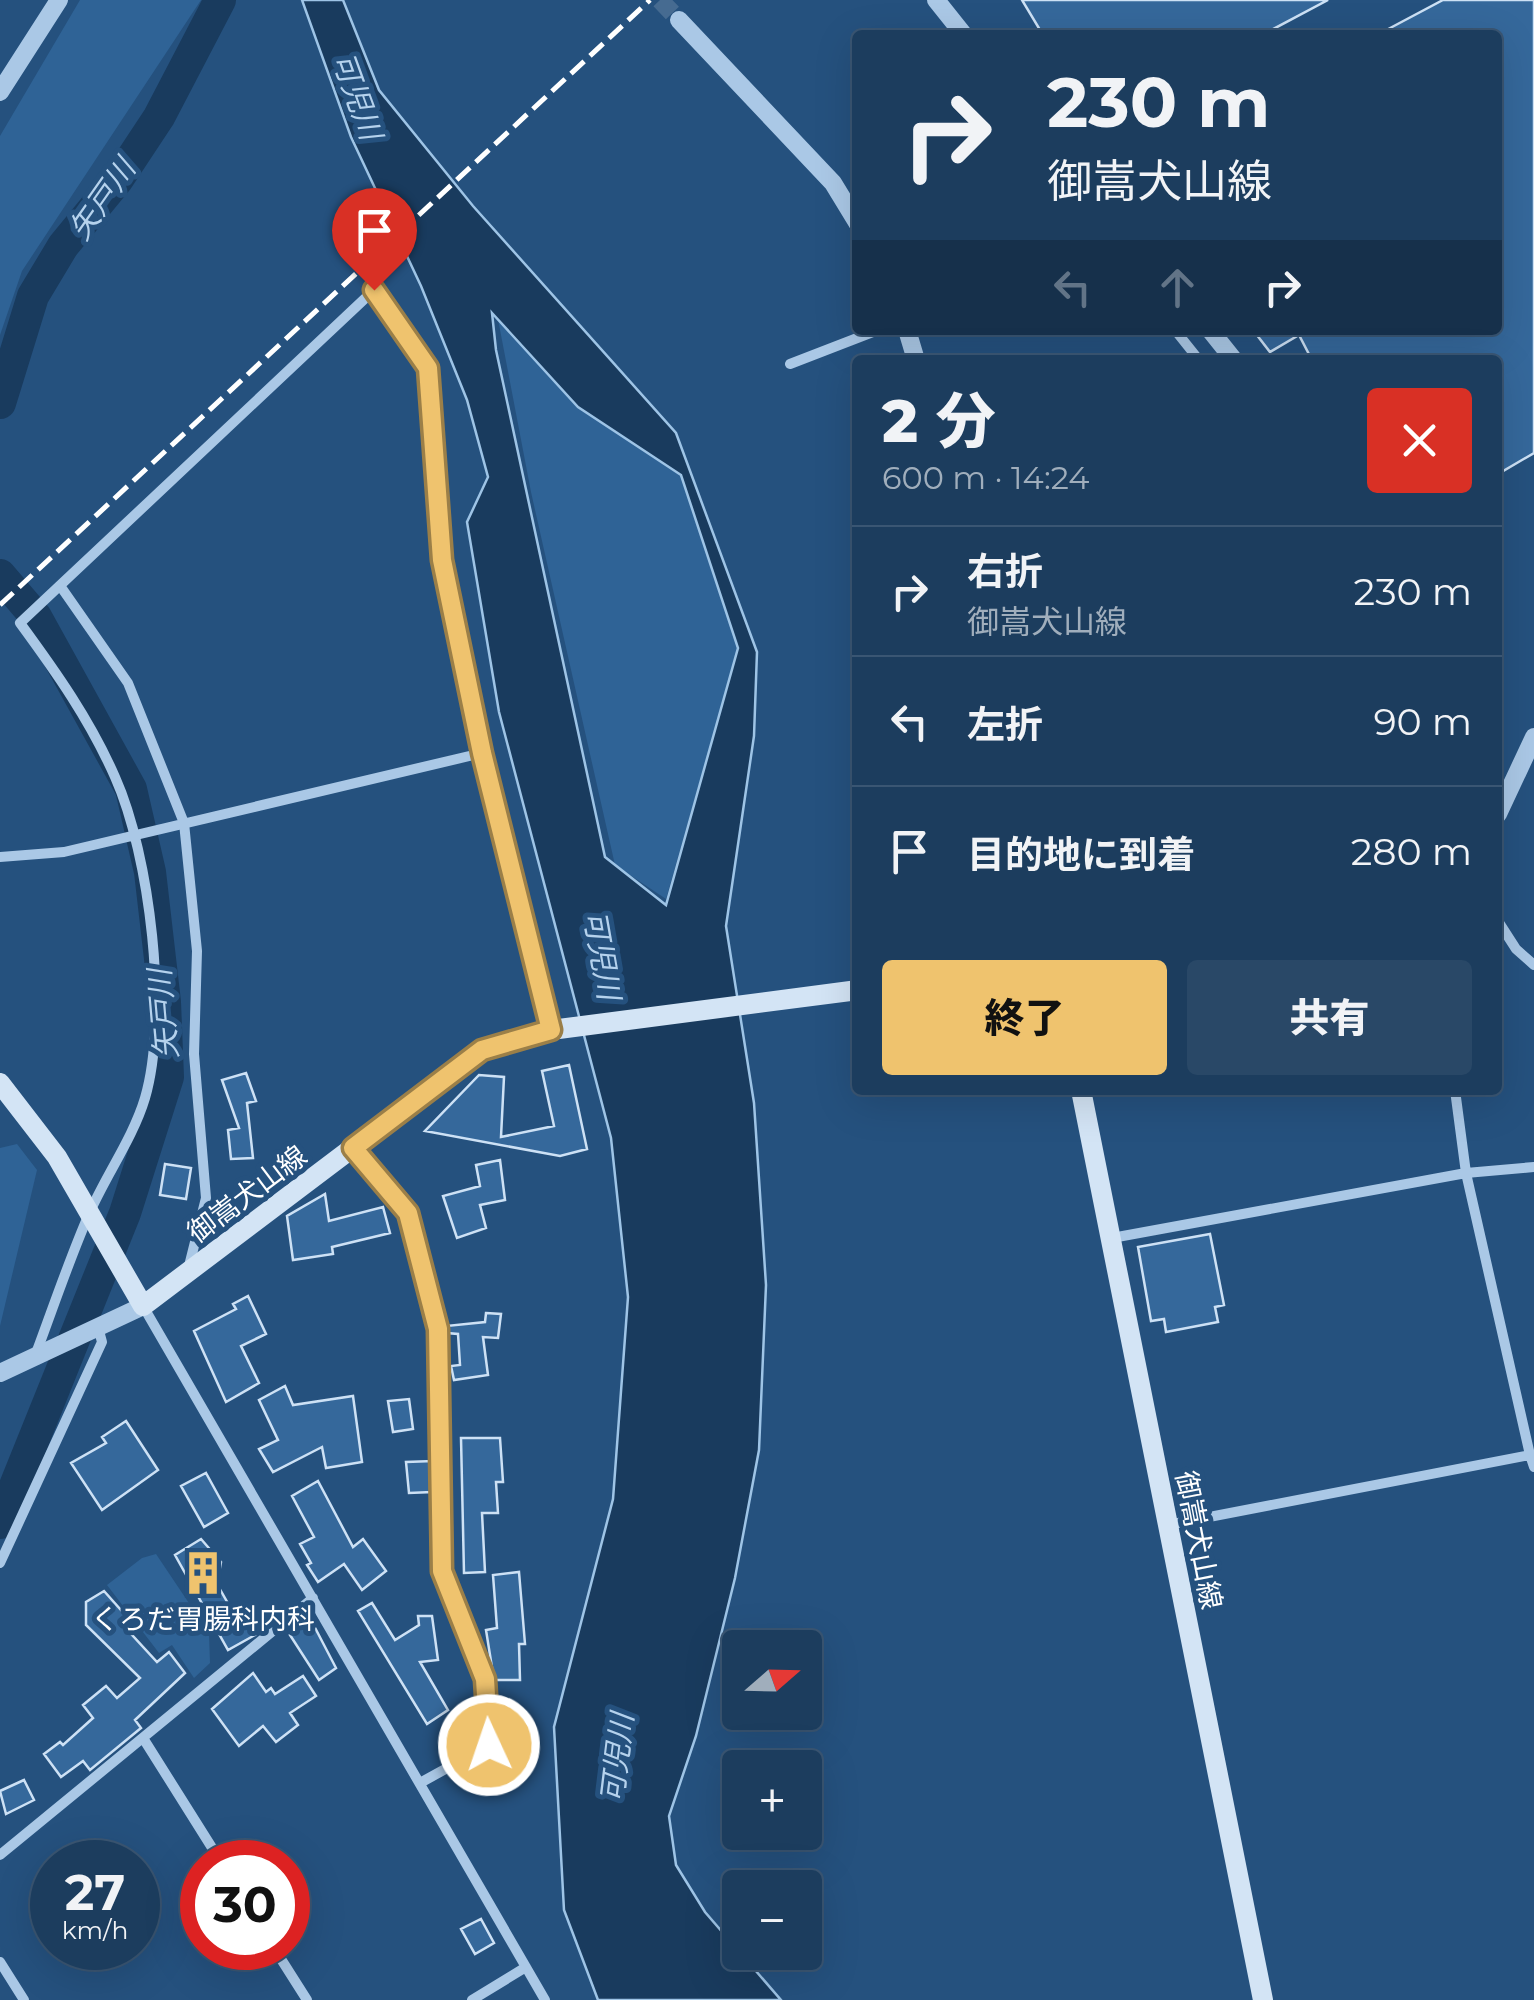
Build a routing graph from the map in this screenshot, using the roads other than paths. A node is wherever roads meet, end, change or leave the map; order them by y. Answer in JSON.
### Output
{"nodes":[{"id":1,"x":59,"y":0,"type":"edge"},
{"id":2,"x":936,"y":0,"type":"edge"},
{"id":3,"x":679,"y":20,"type":"tunnel mouth"},
{"id":4,"x":960,"y":30,"type":"edge"},
{"id":5,"x":0,"y":92,"type":"edge"},
{"id":6,"x":852,"y":214,"type":"edge"},
{"id":7,"x":865,"y":335,"type":"edge"},
{"id":8,"x":1179,"y":335,"type":"edge"},
{"id":9,"x":1214,"y":335,"type":"edge"},
{"id":10,"x":1195,"y":355,"type":"edge"},
{"id":11,"x":1230,"y":355,"type":"edge"},
{"id":12,"x":790,"y":364,"type":"dead end"},
{"id":13,"x":60,"y":587,"type":"junction"},
{"id":14,"x":1534,"y":738,"type":"edge"},
{"id":15,"x":482,"y":753,"type":"junction"},
{"id":16,"x":1502,"y":806,"type":"edge"},
{"id":17,"x":179,"y":824,"type":"junction"},
{"id":18,"x":132,"y":837,"type":"junction"},
{"id":19,"x":0,"y":857,"type":"edge"},
{"id":20,"x":1502,"y":927,"type":"edge"},
{"id":21,"x":1534,"y":965,"type":"edge"},
{"id":22,"x":852,"y":991,"type":"edge"},
{"id":23,"x":556,"y":1029,"type":"junction"},
{"id":24,"x":0,"y":1083,"type":"edge"},
{"id":25,"x":1082,"y":1095,"type":"edge"},
{"id":26,"x":1456,"y":1095,"type":"edge"},
{"id":27,"x":353,"y":1148,"type":"junction"},
{"id":28,"x":1534,"y":1167,"type":"edge"},
{"id":29,"x":1466,"y":1172,"type":"junction"},
{"id":30,"x":90,"y":1213,"type":"junction"},
{"id":31,"x":1112,"y":1238,"type":"junction"},
{"id":32,"x":188,"y":1273,"type":"junction"},
{"id":33,"x":143,"y":1306,"type":"junction"},
{"id":34,"x":98,"y":1328,"type":"junction"},
{"id":35,"x":35,"y":1358,"type":"junction"},
{"id":36,"x":0,"y":1373,"type":"edge"},
{"id":37,"x":1533,"y":1459,"type":"edge"},
{"id":38,"x":1168,"y":1525,"type":"junction"},
{"id":39,"x":0,"y":1563,"type":"edge"},
{"id":40,"x":314,"y":1598,"type":"junction"},
{"id":41,"x":143,"y":1738,"type":"junction"},
{"id":42,"x":420,"y":1783,"type":"junction"},
{"id":43,"x":207,"y":1840,"type":"edge"},
{"id":44,"x":0,"y":1855,"type":"edge"},
{"id":45,"x":0,"y":1962,"type":"edge"},
{"id":46,"x":526,"y":1967,"type":"junction"},
{"id":47,"x":288,"y":1970,"type":"edge"},
{"id":48,"x":22,"y":2000,"type":"edge"},
{"id":49,"x":307,"y":2000,"type":"edge"},
{"id":50,"x":472,"y":2000,"type":"edge"},
{"id":51,"x":545,"y":2000,"type":"edge"},
{"id":52,"x":1263,"y":2000,"type":"edge"}],
"edges":[{"from":1,"to":5,"type":"street"},
{"from":2,"to":4,"type":"street"},
{"from":3,"to":6,"type":"street"},
{"from":7,"to":12,"type":"street"},
{"from":8,"to":10,"type":"street"},
{"from":9,"to":11,"type":"street"},
{"from":13,"to":15,"type":"street"},
{"from":13,"to":17,"type":"street"},
{"from":13,"to":18,"type":"street"},
{"from":14,"to":16,"type":"street"},
{"from":15,"to":17,"type":"street"},
{"from":15,"to":23,"type":"street"},
{"from":17,"to":18,"type":"street"},
{"from":17,"to":32,"type":"street"},
{"from":18,"to":19,"type":"street"},
{"from":18,"to":30,"type":"street"},
{"from":20,"to":21,"type":"street"},
{"from":22,"to":23,"type":"main road","name":"御嵩犬山線"},
{"from":23,"to":27,"type":"main road","name":"御嵩犬山線"},
{"from":24,"to":30,"type":"main road"},
{"from":25,"to":31,"type":"main road","name":"御嵩犬山線"},
{"from":26,"to":29,"type":"street"},
{"from":27,"to":32,"type":"main road","name":"御嵩犬山線"},
{"from":27,"to":42,"type":"street"},
{"from":28,"to":29,"type":"street"},
{"from":29,"to":31,"type":"street"},
{"from":29,"to":37,"type":"street"},
{"from":30,"to":33,"type":"main road"},
{"from":30,"to":35,"type":"street"},
{"from":31,"to":38,"type":"main road","name":"御嵩犬山線"},
{"from":32,"to":33,"type":"main road","name":"御嵩犬山線"},
{"from":33,"to":34,"type":"street"},
{"from":33,"to":40,"type":"street"},
{"from":34,"to":35,"type":"street"},
{"from":34,"to":39,"type":"street"},
{"from":35,"to":36,"type":"street"},
{"from":37,"to":38,"type":"street"},
{"from":38,"to":52,"type":"main road","name":"御嵩犬山線"},
{"from":40,"to":41,"type":"street"},
{"from":40,"to":42,"type":"street"},
{"from":41,"to":43,"type":"street"},
{"from":41,"to":44,"type":"street"},
{"from":42,"to":46,"type":"street"},
{"from":45,"to":48,"type":"street"},
{"from":46,"to":50,"type":"street"},
{"from":46,"to":51,"type":"street"},
{"from":47,"to":49,"type":"street"}]}
